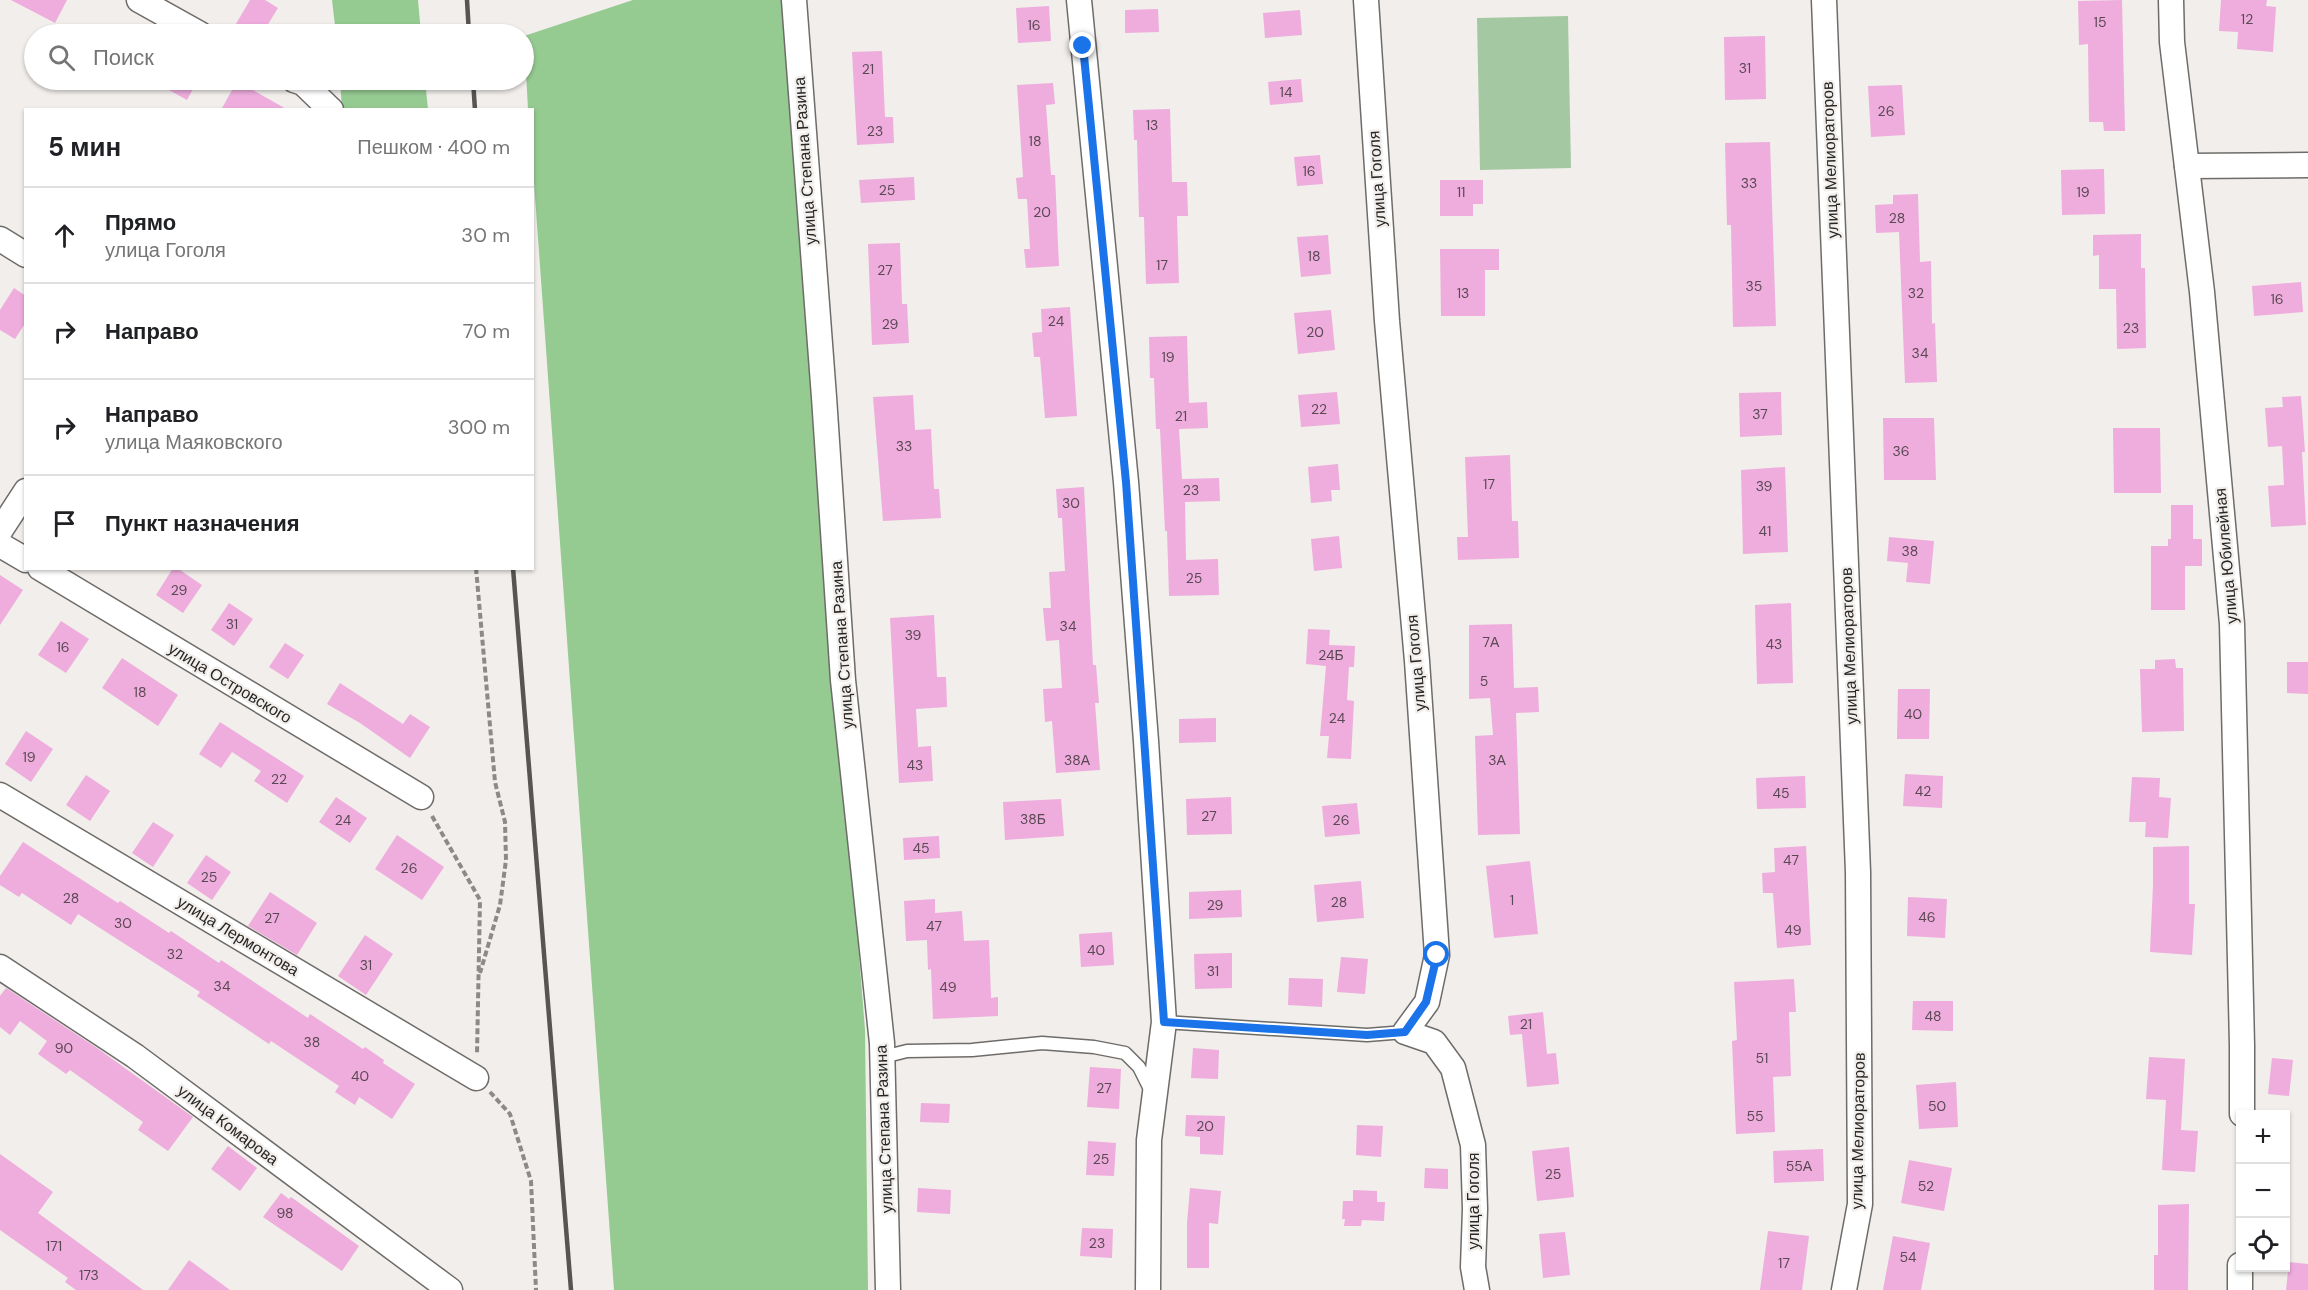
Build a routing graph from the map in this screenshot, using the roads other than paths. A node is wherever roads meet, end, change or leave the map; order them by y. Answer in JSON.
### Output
{"nodes":[{"id":1,"x":139,"y":0,"type":"edge"},
{"id":2,"x":794,"y":0,"type":"edge"},
{"id":3,"x":1079,"y":0,"type":"edge"},
{"id":4,"x":1365,"y":0,"type":"edge"},
{"id":5,"x":1824,"y":0,"type":"edge"},
{"id":6,"x":2171,"y":0,"type":"edge"},
{"id":7,"x":182,"y":24,"type":"edge"},
{"id":8,"x":310,"y":90,"type":"edge"},
{"id":9,"x":329,"y":108,"type":"edge"},
{"id":10,"x":2308,"y":165,"type":"edge"},
{"id":11,"x":2187,"y":166,"type":"junction"},
{"id":12,"x":0,"y":239,"type":"edge"},
{"id":13,"x":24,"y":254,"type":"edge"},
{"id":14,"x":24,"y":494,"type":"edge"},
{"id":15,"x":0,"y":531,"type":"edge"},
{"id":16,"x":0,"y":545,"type":"edge"},
{"id":17,"x":24,"y":559,"type":"edge"},
{"id":18,"x":43,"y":570,"type":"edge"},
{"id":19,"x":0,"y":795,"type":"edge"},
{"id":20,"x":421,"y":797,"type":"road end"},
{"id":21,"x":0,"y":967,"type":"edge"},
{"id":22,"x":1164,"y":1022,"type":"junction"},
{"id":23,"x":1405,"y":1032,"type":"junction"},
{"id":24,"x":882,"y":1057,"type":"junction"},
{"id":25,"x":476,"y":1078,"type":"road end"},
{"id":26,"x":1154,"y":1099,"type":"junction"},
{"id":27,"x":2242,"y":1110,"type":"edge"},
{"id":28,"x":2241,"y":1272,"type":"edge"},
{"id":29,"x":450,"y":1290,"type":"edge"},
{"id":30,"x":888,"y":1290,"type":"edge"},
{"id":31,"x":1148,"y":1290,"type":"edge"},
{"id":32,"x":1477,"y":1290,"type":"edge"},
{"id":33,"x":1844,"y":1290,"type":"edge"},
{"id":34,"x":2240,"y":1290,"type":"edge"}],
"edges":[{"from":1,"to":7,"type":"street"},
{"from":2,"to":24,"type":"street","name":"улица Степана Разина"},
{"from":3,"to":22,"type":"street"},
{"from":4,"to":23,"type":"street","name":"улица Гоголя"},
{"from":5,"to":33,"type":"street","name":"улица Мелиораторов"},
{"from":6,"to":11,"type":"street","name":"улица Юбилейная"},
{"from":8,"to":9,"type":"street"},
{"from":10,"to":11,"type":"street"},
{"from":11,"to":27,"type":"street","name":"улица Юбилейная"},
{"from":12,"to":13,"type":"street"},
{"from":14,"to":15,"type":"street"},
{"from":16,"to":17,"type":"street"},
{"from":18,"to":20,"type":"street","name":"улица Островского"},
{"from":19,"to":25,"type":"street","name":"улица Лермонтова"},
{"from":21,"to":29,"type":"street","name":"улица Комарова"},
{"from":22,"to":23,"type":"lane"},
{"from":22,"to":26,"type":"street"},
{"from":23,"to":32,"type":"street","name":"улица Гоголя"},
{"from":24,"to":26,"type":"lane"},
{"from":24,"to":30,"type":"street","name":"улица Степана Разина"},
{"from":26,"to":31,"type":"street"},
{"from":28,"to":34,"type":"street"}]}
